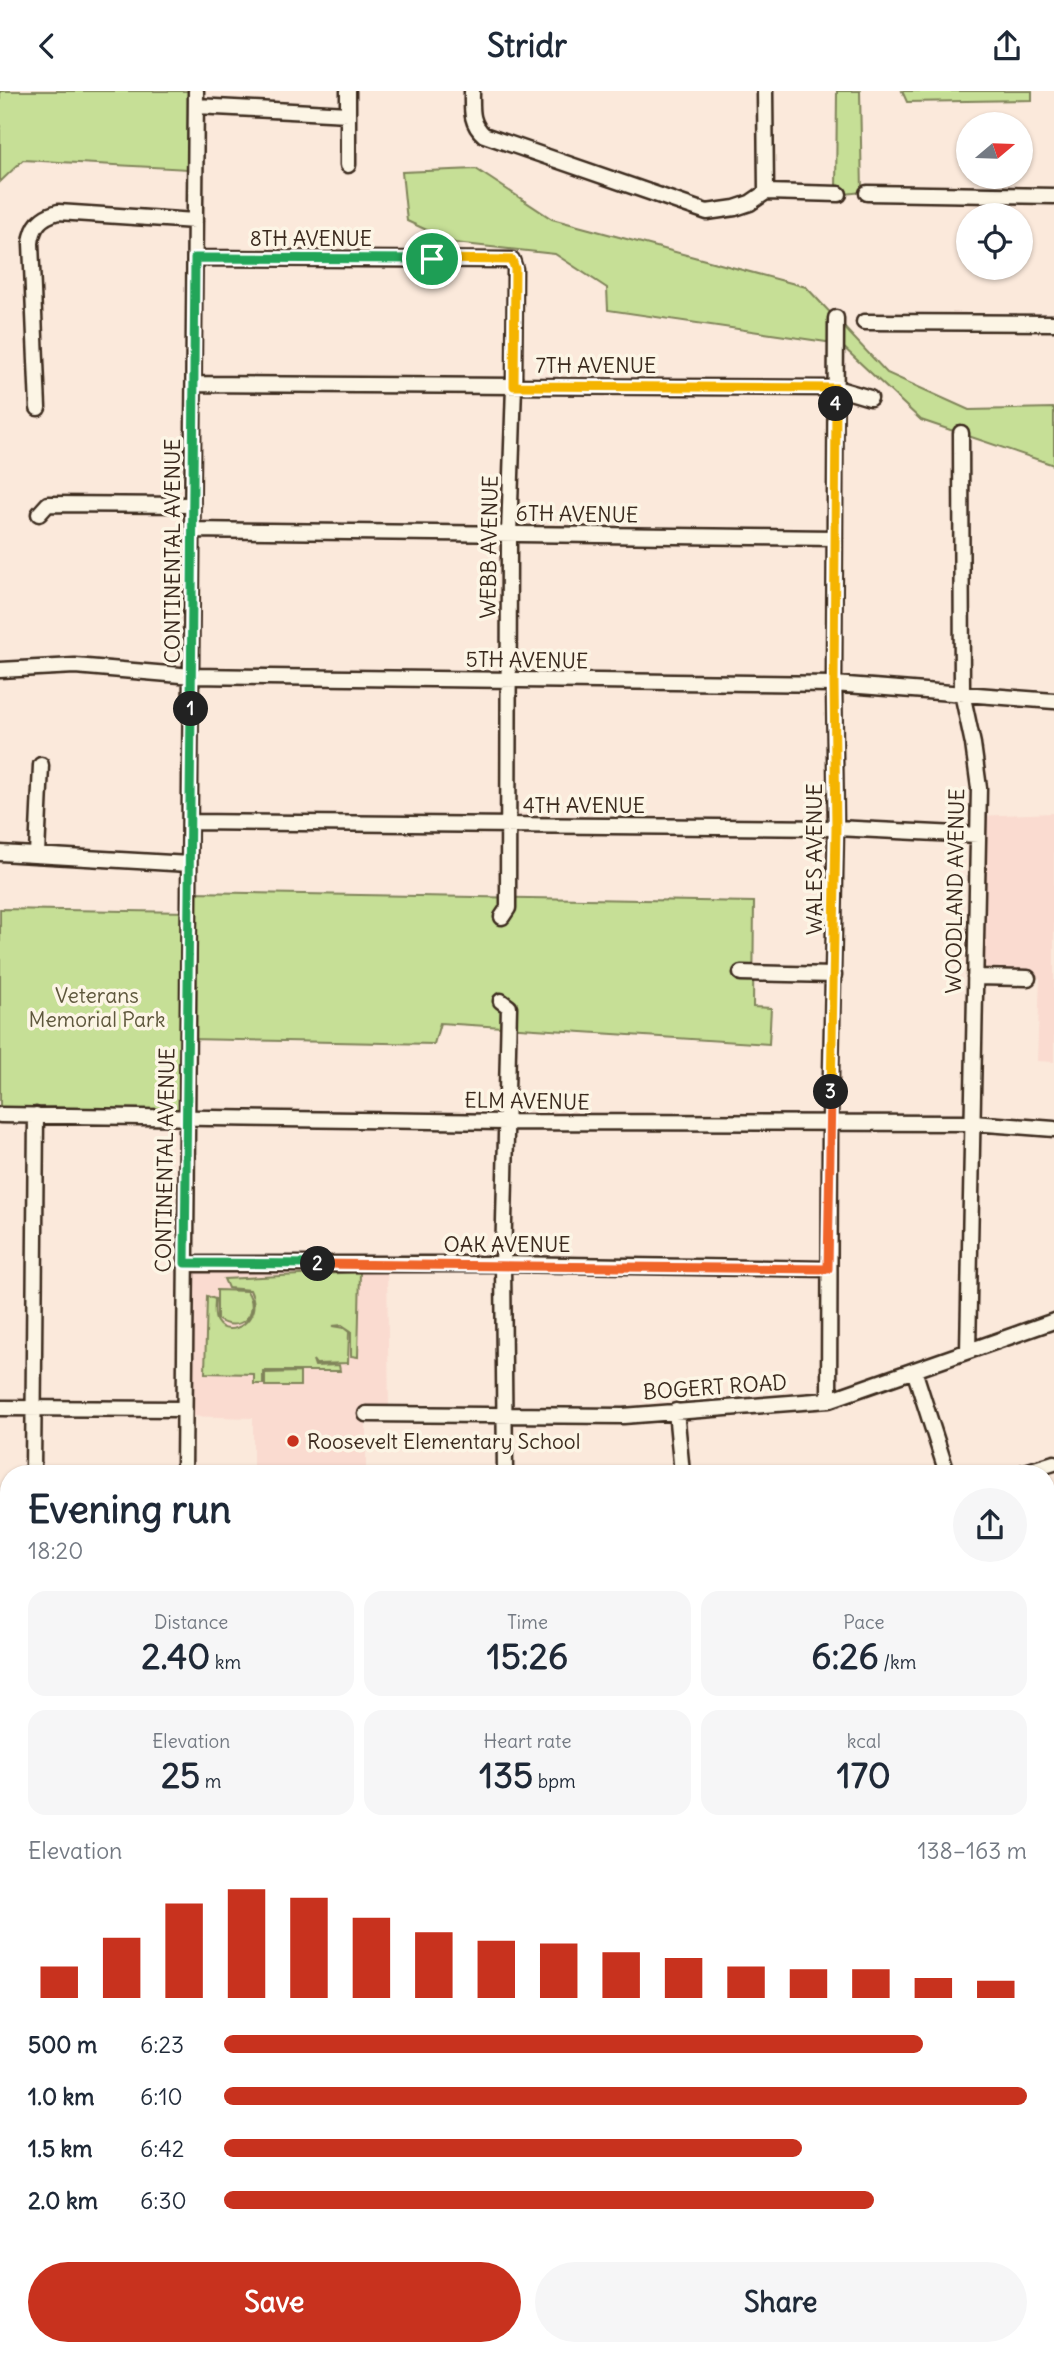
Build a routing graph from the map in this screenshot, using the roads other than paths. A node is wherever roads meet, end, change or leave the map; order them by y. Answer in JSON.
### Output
{"nodes":[{"id":1,"x":348,"y":91,"type":"edge"},
{"id":2,"x":472,"y":91,"type":"edge"},
{"id":3,"x":765,"y":91,"type":"edge"},
{"id":4,"x":196,"y":98,"type":"edge"},
{"id":5,"x":348,"y":114,"type":"junction"},
{"id":6,"x":348,"y":165,"type":"dead end"},
{"id":7,"x":766,"y":192,"type":"junction"},
{"id":8,"x":867,"y":193,"type":"dead end"},
{"id":9,"x":839,"y":194,"type":"dead end"},
{"id":10,"x":1054,"y":196,"type":"edge"},
{"id":11,"x":195,"y":221,"type":"junction"},
{"id":12,"x":195,"y":258,"type":"junction"},
{"id":13,"x":512,"y":260,"type":"joint"},
{"id":14,"x":836,"y":318,"type":"dead end"},
{"id":15,"x":864,"y":322,"type":"dead end"},
{"id":16,"x":1054,"y":323,"type":"edge"},
{"id":17,"x":194,"y":384,"type":"junction"},
{"id":18,"x":514,"y":386,"type":"junction"},
{"id":19,"x":836,"y":388,"type":"junction"},
{"id":20,"x":870,"y":398,"type":"dead end"},
{"id":21,"x":38,"y":408,"type":"dead end"},
{"id":22,"x":961,"y":433,"type":"dead end"},
{"id":23,"x":193,"y":505,"type":"junction"},
{"id":24,"x":39,"y":514,"type":"dead end"},
{"id":25,"x":192,"y":530,"type":"junction"},
{"id":26,"x":509,"y":535,"type":"junction"},
{"id":27,"x":835,"y":538,"type":"junction"},
{"id":28,"x":0,"y":670,"type":"edge"},
{"id":29,"x":192,"y":676,"type":"junction"},
{"id":30,"x":508,"y":681,"type":"junction"},
{"id":31,"x":834,"y":684,"type":"junction"},
{"id":32,"x":962,"y":693,"type":"junction"},
{"id":33,"x":1054,"y":701,"type":"edge"},
{"id":34,"x":41,"y":765,"type":"dead end"},
{"id":35,"x":190,"y":822,"type":"junction"},
{"id":36,"x":507,"y":826,"type":"junction"},
{"id":37,"x":836,"y":828,"type":"junction"},
{"id":38,"x":978,"y":835,"type":"junction"},
{"id":39,"x":0,"y":853,"type":"edge"},
{"id":40,"x":37,"y":854,"type":"junction"},
{"id":41,"x":189,"y":864,"type":"junction"},
{"id":42,"x":502,"y":917,"type":"dead end"},
{"id":43,"x":741,"y":973,"type":"dead end"},
{"id":44,"x":834,"y":975,"type":"junction"},
{"id":45,"x":975,"y":977,"type":"junction"},
{"id":46,"x":1028,"y":978,"type":"dead end"},
{"id":47,"x":501,"y":1001,"type":"dead end"},
{"id":48,"x":0,"y":1115,"type":"edge"},
{"id":49,"x":36,"y":1115,"type":"junction"},
{"id":50,"x":186,"y":1116,"type":"junction"},
{"id":51,"x":505,"y":1122,"type":"junction"},
{"id":52,"x":830,"y":1123,"type":"junction"},
{"id":53,"x":973,"y":1123,"type":"junction"},
{"id":54,"x":1054,"y":1129,"type":"edge"},
{"id":55,"x":185,"y":1263,"type":"junction"},
{"id":56,"x":503,"y":1264,"type":"junction"},
{"id":57,"x":828,"y":1269,"type":"junction"},
{"id":58,"x":1054,"y":1321,"type":"edge"},
{"id":59,"x":968,"y":1350,"type":"junction"},
{"id":60,"x":914,"y":1370,"type":"junction"},
{"id":61,"x":829,"y":1400,"type":"junction"},
{"id":62,"x":0,"y":1408,"type":"edge"},
{"id":63,"x":33,"y":1408,"type":"junction"},
{"id":64,"x":184,"y":1409,"type":"junction"},
{"id":65,"x":676,"y":1411,"type":"junction"},
{"id":66,"x":366,"y":1414,"type":"dead end"},
{"id":67,"x":505,"y":1415,"type":"junction"},
{"id":68,"x":33,"y":1465,"type":"edge"},
{"id":69,"x":184,"y":1465,"type":"edge"},
{"id":70,"x":505,"y":1465,"type":"edge"},
{"id":71,"x":681,"y":1465,"type":"edge"},
{"id":72,"x":944,"y":1465,"type":"edge"}],
"edges":[{"from":1,"to":5,"type":"street"},
{"from":2,"to":7,"type":"street"},
{"from":3,"to":7,"type":"street"},
{"from":4,"to":5,"type":"street"},
{"from":4,"to":11,"type":"street","name":"CONTINENTAL AVENUE"},
{"from":5,"to":6,"type":"street"},
{"from":7,"to":9,"type":"street"},
{"from":8,"to":10,"type":"street"},
{"from":11,"to":12,"type":"street","name":"CONTINENTAL AVENUE"},
{"from":11,"to":21,"type":"street"},
{"from":12,"to":13,"type":"street","name":"8TH AVENUE"},
{"from":12,"to":17,"type":"street","name":"CONTINENTAL AVENUE"},
{"from":13,"to":18,"type":"street","name":"WEBB AVENUE"},
{"from":14,"to":19,"type":"street","name":"WALES AVENUE"},
{"from":15,"to":16,"type":"street"},
{"from":17,"to":18,"type":"street","name":"7TH AVENUE"},
{"from":17,"to":23,"type":"street","name":"CONTINENTAL AVENUE"},
{"from":18,"to":19,"type":"street","name":"7TH AVENUE"},
{"from":18,"to":26,"type":"street","name":"WEBB AVENUE"},
{"from":19,"to":20,"type":"street","name":"7TH AVENUE"},
{"from":19,"to":27,"type":"street","name":"WALES AVENUE"},
{"from":22,"to":32,"type":"street","name":"WOODLAND AVENUE"},
{"from":23,"to":24,"type":"street"},
{"from":23,"to":25,"type":"street","name":"CONTINENTAL AVENUE"},
{"from":25,"to":26,"type":"street","name":"6TH AVENUE"},
{"from":25,"to":29,"type":"street","name":"CONTINENTAL AVENUE"},
{"from":26,"to":27,"type":"street","name":"6TH AVENUE"},
{"from":26,"to":30,"type":"street","name":"WEBB AVENUE"},
{"from":27,"to":31,"type":"street","name":"WALES AVENUE"},
{"from":28,"to":29,"type":"street","name":"5TH AVENUE"},
{"from":29,"to":30,"type":"street","name":"5TH AVENUE"},
{"from":29,"to":35,"type":"street","name":"CONTINENTAL AVENUE"},
{"from":30,"to":31,"type":"street","name":"5TH AVENUE"},
{"from":30,"to":36,"type":"street","name":"WEBB AVENUE"},
{"from":31,"to":32,"type":"street","name":"5TH AVENUE"},
{"from":31,"to":37,"type":"street","name":"WALES AVENUE"},
{"from":32,"to":33,"type":"street","name":"5TH AVENUE"},
{"from":32,"to":38,"type":"street","name":"WOODLAND AVENUE"},
{"from":34,"to":40,"type":"street"},
{"from":35,"to":36,"type":"street","name":"4TH AVENUE"},
{"from":35,"to":41,"type":"street","name":"CONTINENTAL AVENUE"},
{"from":36,"to":37,"type":"street","name":"4TH AVENUE"},
{"from":36,"to":42,"type":"street","name":"WEBB AVENUE"},
{"from":37,"to":38,"type":"street","name":"4TH AVENUE"},
{"from":37,"to":44,"type":"street","name":"WALES AVENUE"},
{"from":38,"to":45,"type":"street","name":"WOODLAND AVENUE"},
{"from":39,"to":40,"type":"street"},
{"from":40,"to":41,"type":"street"},
{"from":41,"to":50,"type":"street","name":"CONTINENTAL AVENUE"},
{"from":43,"to":44,"type":"street"},
{"from":44,"to":52,"type":"street","name":"WALES AVENUE"},
{"from":45,"to":46,"type":"street"},
{"from":45,"to":53,"type":"street","name":"WOODLAND AVENUE"},
{"from":47,"to":51,"type":"street"},
{"from":48,"to":49,"type":"street","name":"ELM AVENUE"},
{"from":49,"to":50,"type":"street","name":"ELM AVENUE"},
{"from":49,"to":63,"type":"street"},
{"from":50,"to":51,"type":"street","name":"ELM AVENUE"},
{"from":50,"to":55,"type":"street","name":"CONTINENTAL AVENUE"},
{"from":51,"to":52,"type":"street","name":"ELM AVENUE"},
{"from":51,"to":56,"type":"street"},
{"from":52,"to":53,"type":"street","name":"ELM AVENUE"},
{"from":52,"to":57,"type":"street","name":"WALES AVENUE"},
{"from":53,"to":54,"type":"street","name":"ELM AVENUE"},
{"from":53,"to":59,"type":"street","name":"WOODLAND AVENUE"},
{"from":55,"to":56,"type":"street","name":"OAK AVENUE"},
{"from":55,"to":64,"type":"street","name":"CONTINENTAL AVENUE"},
{"from":56,"to":57,"type":"street","name":"OAK AVENUE"},
{"from":56,"to":67,"type":"street"},
{"from":57,"to":61,"type":"street","name":"WALES AVENUE"},
{"from":58,"to":59,"type":"street","name":"BOGERT ROAD"},
{"from":59,"to":60,"type":"street","name":"BOGERT ROAD"},
{"from":60,"to":61,"type":"street","name":"BOGERT ROAD"},
{"from":60,"to":72,"type":"street"},
{"from":61,"to":65,"type":"street","name":"BOGERT ROAD"},
{"from":62,"to":63,"type":"street"},
{"from":63,"to":64,"type":"street"},
{"from":63,"to":68,"type":"street"},
{"from":64,"to":69,"type":"street","name":"CONTINENTAL AVENUE"},
{"from":65,"to":67,"type":"street","name":"BOGERT ROAD"},
{"from":65,"to":71,"type":"street"},
{"from":66,"to":67,"type":"street","name":"BOGERT ROAD"},
{"from":67,"to":70,"type":"street"}]}
